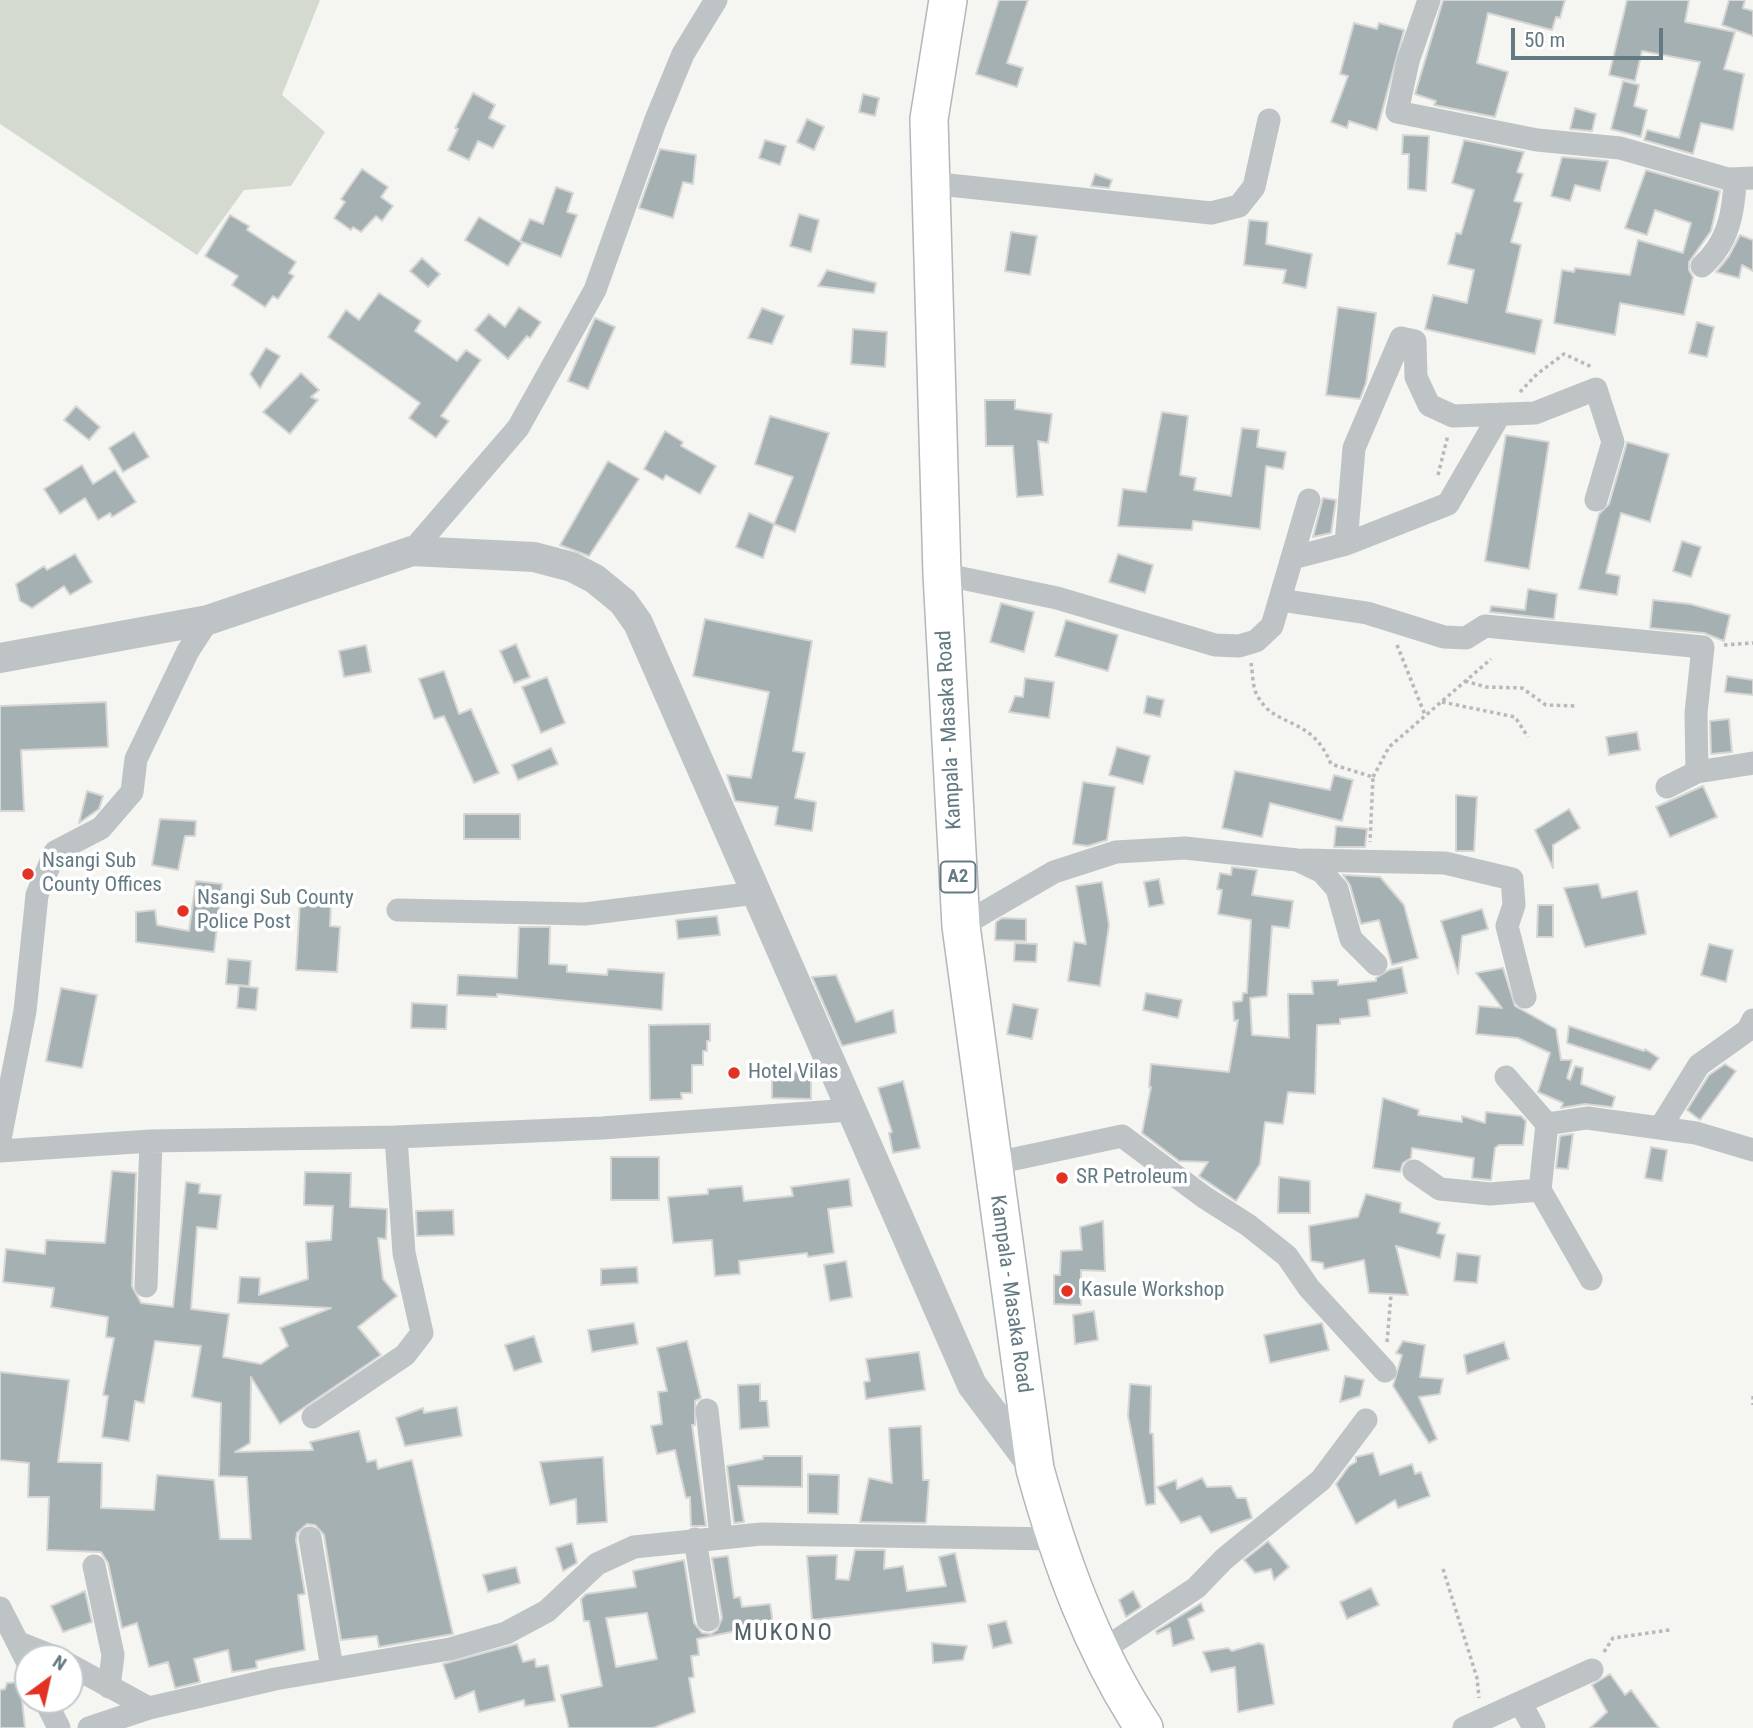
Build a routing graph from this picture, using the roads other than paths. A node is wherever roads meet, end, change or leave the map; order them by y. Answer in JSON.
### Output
{"nodes":[{"id":1,"x":716,"y":0,"type":"edge"},
{"id":2,"x":948,"y":0,"type":"edge"},
{"id":3,"x":1429,"y":0,"type":"edge"},
{"id":4,"x":1269,"y":120,"type":"dead end"},
{"id":5,"x":1744,"y":179,"type":"edge"},
{"id":6,"x":930,"y":183,"type":"junction"},
{"id":7,"x":1702,"y":267,"type":"dead end"},
{"id":8,"x":1500,"y":414,"type":"junction"},
{"id":9,"x":1309,"y":500,"type":"dead end"},
{"id":10,"x":1596,"y":500,"type":"dead end"},
{"id":11,"x":1346,"y":544,"type":"junction"},
{"id":12,"x":412,"y":551,"type":"junction"},
{"id":13,"x":1292,"y":558,"type":"junction"},
{"id":14,"x":942,"y":574,"type":"junction"},
{"id":15,"x":1280,"y":600,"type":"junction"},
{"id":16,"x":208,"y":620,"type":"junction"},
{"id":17,"x":0,"y":658,"type":"edge"},
{"id":18,"x":1749,"y":771,"type":"edge"},
{"id":19,"x":1697,"y":772,"type":"junction"},
{"id":20,"x":1667,"y":787,"type":"dead end"},
{"id":21,"x":1297,"y":860,"type":"junction"},
{"id":22,"x":756,"y":893,"type":"junction"},
{"id":23,"x":398,"y":910,"type":"dead end"},
{"id":24,"x":961,"y":926,"type":"junction"},
{"id":25,"x":1376,"y":964,"type":"dead end"},
{"id":26,"x":1525,"y":997,"type":"dead end"},
{"id":27,"x":1753,"y":1020,"type":"edge"},
{"id":28,"x":1506,"y":1077,"type":"dead end"},
{"id":29,"x":850,"y":1110,"type":"junction"},
{"id":30,"x":1547,"y":1124,"type":"junction"},
{"id":31,"x":1660,"y":1128,"type":"junction"},
{"id":32,"x":396,"y":1137,"type":"junction"},
{"id":33,"x":0,"y":1139,"type":"edge"},
{"id":34,"x":151,"y":1141,"type":"junction"},
{"id":35,"x":1753,"y":1150,"type":"edge"},
{"id":36,"x":0,"y":1151,"type":"edge"},
{"id":37,"x":992,"y":1164,"type":"junction"},
{"id":38,"x":1414,"y":1171,"type":"dead end"},
{"id":39,"x":1540,"y":1190,"type":"junction"},
{"id":40,"x":1591,"y":1279,"type":"dead end"},
{"id":41,"x":146,"y":1286,"type":"dead end"},
{"id":42,"x":1385,"y":1371,"type":"road end"},
{"id":43,"x":707,"y":1410,"type":"dead end"},
{"id":44,"x":313,"y":1417,"type":"dead end"},
{"id":45,"x":1366,"y":1420,"type":"dead end"},
{"id":46,"x":1035,"y":1469,"type":"junction"},
{"id":47,"x":721,"y":1537,"type":"junction"},
{"id":48,"x":310,"y":1538,"type":"dead end"},
{"id":49,"x":695,"y":1539,"type":"junction"},
{"id":50,"x":1054,"y":1539,"type":"junction"},
{"id":51,"x":94,"y":1566,"type":"dead end"},
{"id":52,"x":0,"y":1608,"type":"edge"},
{"id":53,"x":708,"y":1620,"type":"dead end"},
{"id":54,"x":18,"y":1644,"type":"edge"},
{"id":55,"x":1101,"y":1651,"type":"junction"},
{"id":56,"x":332,"y":1668,"type":"junction"},
{"id":57,"x":1592,"y":1670,"type":"road end"},
{"id":58,"x":84,"y":1673,"type":"edge"},
{"id":59,"x":109,"y":1687,"type":"junction"},
{"id":60,"x":1521,"y":1704,"type":"junction"},
{"id":61,"x":149,"y":1708,"type":"junction"},
{"id":62,"x":1472,"y":1725,"type":"edge"},
{"id":63,"x":89,"y":1728,"type":"edge"},
{"id":64,"x":1144,"y":1728,"type":"edge"},
{"id":65,"x":1534,"y":1728,"type":"edge"}],
"edges":[{"from":1,"to":12,"type":"street"},
{"from":2,"to":6,"type":"main road","name":"Kampala - Masaka Road","number":"A2"},
{"from":3,"to":5,"type":"street"},
{"from":4,"to":6,"type":"street"},
{"from":5,"to":7,"type":"street"},
{"from":6,"to":14,"type":"main road","name":"Kampala - Masaka Road","number":"A2"},
{"from":8,"to":10,"type":"street"},
{"from":8,"to":11,"type":"street"},
{"from":8,"to":11,"type":"street"},
{"from":9,"to":13,"type":"street"},
{"from":11,"to":13,"type":"street"},
{"from":12,"to":16,"type":"street"},
{"from":12,"to":22,"type":"street"},
{"from":13,"to":15,"type":"street"},
{"from":14,"to":15,"type":"street"},
{"from":14,"to":24,"type":"main road","name":"Kampala - Masaka Road","number":"A2"},
{"from":15,"to":19,"type":"street"},
{"from":16,"to":17,"type":"street"},
{"from":16,"to":33,"type":"street"},
{"from":18,"to":19,"type":"street"},
{"from":19,"to":20,"type":"street"},
{"from":21,"to":24,"type":"street"},
{"from":21,"to":25,"type":"street"},
{"from":21,"to":26,"type":"street"},
{"from":22,"to":23,"type":"street"},
{"from":22,"to":29,"type":"street"},
{"from":24,"to":37,"type":"main road","name":"Kampala - Masaka Road","number":"A2"},
{"from":27,"to":31,"type":"street"},
{"from":28,"to":30,"type":"street"},
{"from":29,"to":32,"type":"street"},
{"from":29,"to":46,"type":"street"},
{"from":30,"to":31,"type":"street"},
{"from":30,"to":39,"type":"street"},
{"from":31,"to":35,"type":"street"},
{"from":32,"to":34,"type":"street"},
{"from":32,"to":44,"type":"street"},
{"from":34,"to":36,"type":"street"},
{"from":34,"to":41,"type":"street"},
{"from":37,"to":42,"type":"street"},
{"from":37,"to":46,"type":"main road","name":"Kampala - Masaka Road","number":"A2"},
{"from":38,"to":39,"type":"street"},
{"from":39,"to":40,"type":"street"},
{"from":43,"to":47,"type":"street"},
{"from":45,"to":55,"type":"street"},
{"from":46,"to":50,"type":"main road","name":"Kampala - Masaka Road","number":"A2"},
{"from":47,"to":49,"type":"street"},
{"from":47,"to":50,"type":"street"},
{"from":48,"to":56,"type":"street"},
{"from":49,"to":53,"type":"street"},
{"from":49,"to":56,"type":"street"},
{"from":50,"to":55,"type":"main road","name":"Kampala - Masaka Road","number":"A2"},
{"from":51,"to":59,"type":"street"},
{"from":52,"to":54,"type":"street"},
{"from":55,"to":64,"type":"main road","name":"Kampala - Masaka Road","number":"A2"},
{"from":56,"to":61,"type":"street"},
{"from":57,"to":60,"type":"street"},
{"from":58,"to":59,"type":"street"},
{"from":59,"to":61,"type":"street"},
{"from":60,"to":62,"type":"street"},
{"from":60,"to":65,"type":"street"},
{"from":61,"to":63,"type":"street"}]}
